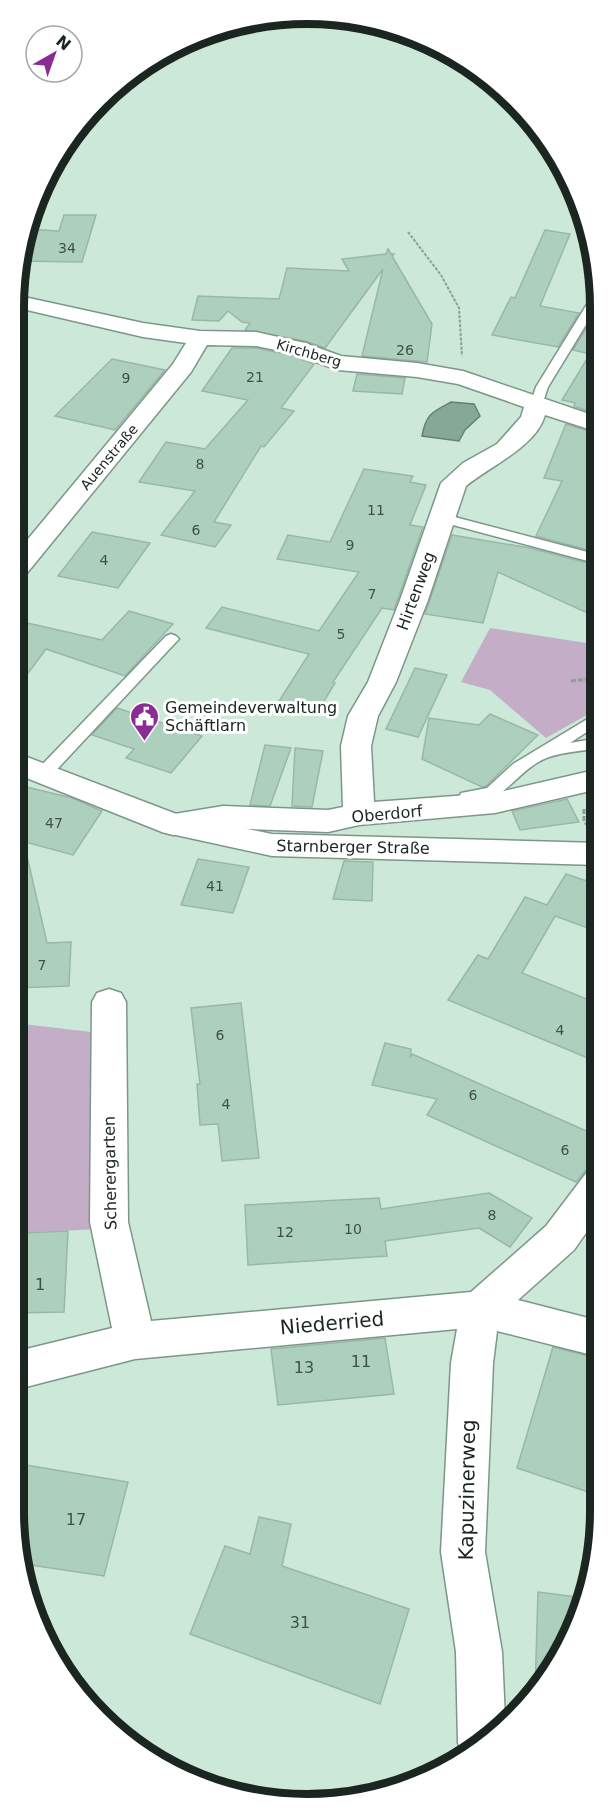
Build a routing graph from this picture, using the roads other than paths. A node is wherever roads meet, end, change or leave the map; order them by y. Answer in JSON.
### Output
{"nodes":[{"id":1,"x":24,"y":303,"type":"edge"},
{"id":2,"x":590,"y":309,"type":"edge"},
{"id":3,"x":200,"y":339,"type":"junction"},
{"id":4,"x":537,"y":402,"type":"junction"},
{"id":5,"x":590,"y":422,"type":"edge"},
{"id":6,"x":442,"y":518,"type":"junction"},
{"id":7,"x":590,"y":558,"type":"edge"},
{"id":8,"x":24,"y":560,"type":"edge"},
{"id":9,"x":171,"y":639,"type":"dead end"},
{"id":10,"x":590,"y":723,"type":"edge"},
{"id":11,"x":590,"y":745,"type":"edge"},
{"id":12,"x":548,"y":752,"type":"junction"},
{"id":13,"x":24,"y":767,"type":"edge"},
{"id":14,"x":42,"y":775,"type":"junction"},
{"id":15,"x":590,"y":781,"type":"edge"},
{"id":16,"x":427,"y":810,"type":"junction"},
{"id":17,"x":359,"y":814,"type":"junction"},
{"id":18,"x":173,"y":824,"type":"junction"},
{"id":19,"x":590,"y":854,"type":"edge"},
{"id":20,"x":109,"y":1002,"type":"dead end"},
{"id":21,"x":590,"y":1197,"type":"edge"},
{"id":22,"x":480,"y":1309,"type":"junction"},
{"id":23,"x":590,"y":1336,"type":"edge"},
{"id":24,"x":135,"y":1341,"type":"junction"},
{"id":25,"x":24,"y":1369,"type":"edge"},
{"id":26,"x":482,"y":1734,"type":"edge"}],
"edges":[{"from":1,"to":3,"type":"street","name":"Kirchberg"},
{"from":2,"to":4,"type":"lane"},
{"from":3,"to":4,"type":"street","name":"Kirchberg"},
{"from":3,"to":8,"type":"street","name":"Auenstraße"},
{"from":4,"to":5,"type":"street","name":"Kirchberg"},
{"from":4,"to":6,"type":"street","name":"Hirtenweg"},
{"from":6,"to":7,"type":"lane"},
{"from":6,"to":17,"type":"street","name":"Hirtenweg"},
{"from":9,"to":14,"type":"lane"},
{"from":10,"to":12,"type":"lane"},
{"from":11,"to":12,"type":"lane"},
{"from":12,"to":16,"type":"lane"},
{"from":13,"to":14,"type":"street","name":"Starnberger Straße"},
{"from":14,"to":18,"type":"street","name":"Starnberger Straße"},
{"from":15,"to":16,"type":"street","name":"Oberdorf"},
{"from":16,"to":17,"type":"street","name":"Oberdorf"},
{"from":17,"to":18,"type":"street","name":"Oberdorf"},
{"from":18,"to":19,"type":"street","name":"Starnberger Straße"},
{"from":20,"to":24,"type":"street","name":"Scherergarten"},
{"from":21,"to":22,"type":"street"},
{"from":22,"to":23,"type":"street","name":"Niederried"},
{"from":22,"to":24,"type":"street","name":"Niederried"},
{"from":22,"to":26,"type":"street","name":"Kapuzinerweg"},
{"from":24,"to":25,"type":"street","name":"Niederried"}]}
